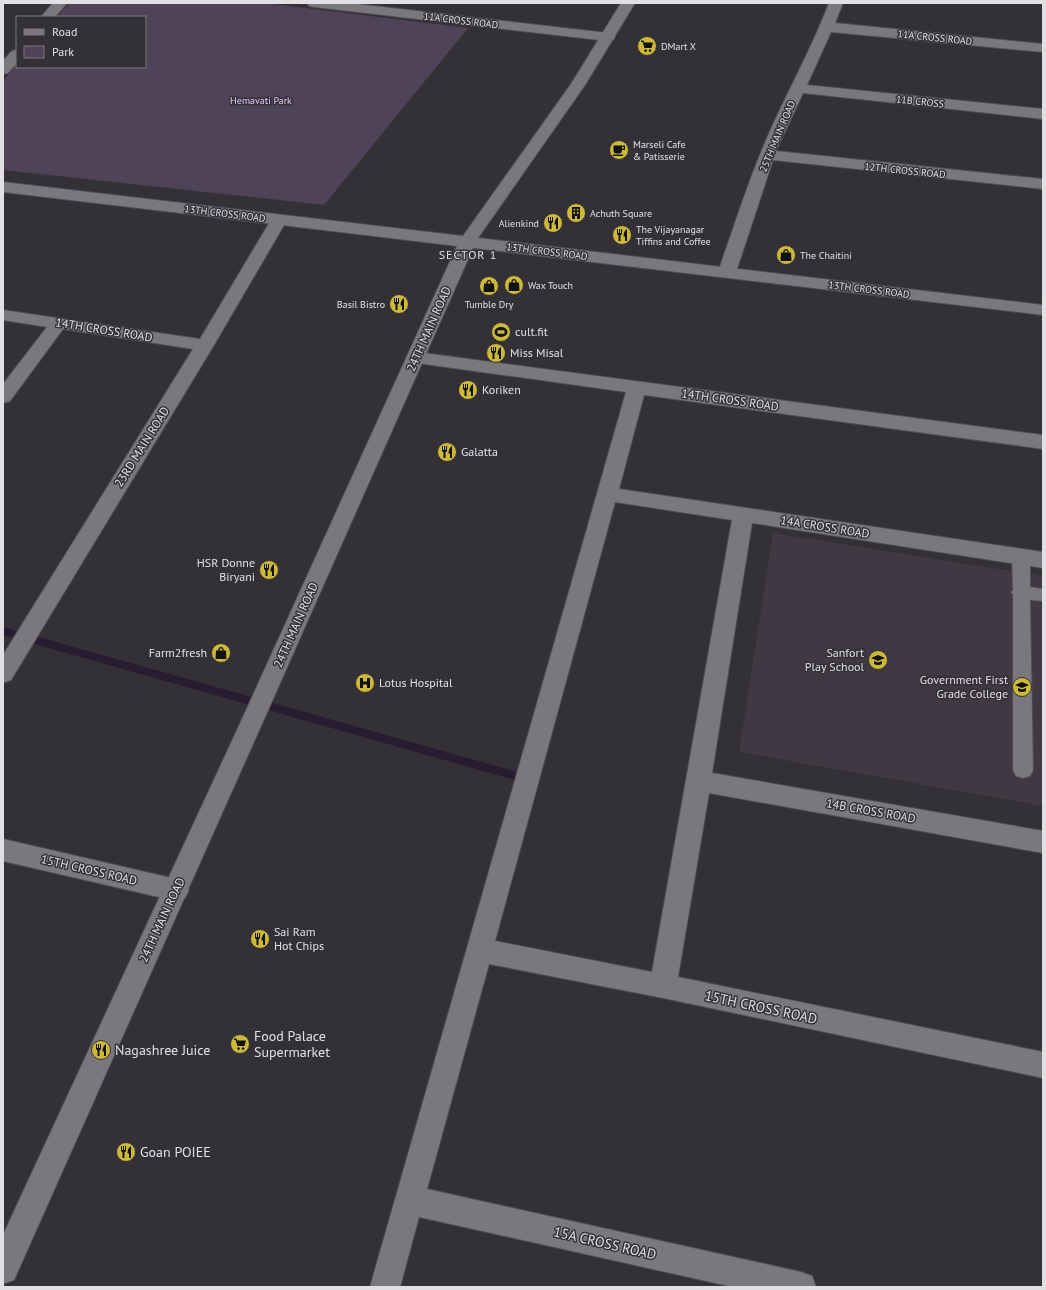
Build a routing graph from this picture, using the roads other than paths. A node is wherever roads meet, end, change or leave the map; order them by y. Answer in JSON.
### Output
{"nodes":[{"id":1,"x":60,"y":3,"type":"edge"},
{"id":2,"x":314,"y":3,"type":"edge"},
{"id":3,"x":628,"y":3,"type":"edge"},
{"id":4,"x":836,"y":3,"type":"edge"},
{"id":5,"x":49,"y":16,"type":"edge"},
{"id":6,"x":828,"y":27,"type":"junction"},
{"id":7,"x":608,"y":37,"type":"junction"},
{"id":8,"x":1043,"y":48,"type":"edge"},
{"id":9,"x":16,"y":55,"type":"edge"},
{"id":10,"x":3,"y":70,"type":"edge"},
{"id":11,"x":797,"y":88,"type":"junction"},
{"id":12,"x":1043,"y":114,"type":"edge"},
{"id":13,"x":767,"y":155,"type":"junction"},
{"id":14,"x":1043,"y":184,"type":"edge"},
{"id":15,"x":3,"y":187,"type":"edge"},
{"id":16,"x":279,"y":220,"type":"junction"},
{"id":17,"x":467,"y":242,"type":"junction"},
{"id":18,"x":727,"y":272,"type":"junction"},
{"id":19,"x":1043,"y":310,"type":"edge"},
{"id":20,"x":3,"y":315,"type":"edge"},
{"id":21,"x":59,"y":323,"type":"junction"},
{"id":22,"x":205,"y":345,"type":"junction"},
{"id":23,"x":416,"y":358,"type":"junction"},
{"id":24,"x":637,"y":388,"type":"junction"},
{"id":25,"x":3,"y":397,"type":"edge"},
{"id":26,"x":1043,"y":442,"type":"edge"},
{"id":27,"x":607,"y":494,"type":"junction"},
{"id":28,"x":743,"y":515,"type":"junction"},
{"id":29,"x":1021,"y":557,"type":"junction"},
{"id":30,"x":1043,"y":560,"type":"edge"},
{"id":31,"x":1020,"y":592,"type":"junction"},
{"id":32,"x":1043,"y":595,"type":"edge"},
{"id":33,"x":3,"y":674,"type":"edge"},
{"id":34,"x":1023,"y":770,"type":"dead end"},
{"id":35,"x":699,"y":780,"type":"junction"},
{"id":36,"x":1043,"y":842,"type":"edge"},
{"id":37,"x":3,"y":850,"type":"edge"},
{"id":38,"x":176,"y":890,"type":"junction"},
{"id":39,"x":479,"y":950,"type":"junction"},
{"id":40,"x":663,"y":986,"type":"junction"},
{"id":41,"x":1043,"y":1065,"type":"edge"},
{"id":42,"x":410,"y":1200,"type":"junction"},
{"id":43,"x":3,"y":1269,"type":"edge"},
{"id":44,"x":385,"y":1287,"type":"edge"},
{"id":45,"x":801,"y":1287,"type":"edge"}],
"edges":[{"from":1,"to":5,"type":"street"},
{"from":2,"to":7,"type":"street","name":"11A CROSS ROAD"},
{"from":3,"to":7,"type":"street","name":"24TH MAIN ROAD"},
{"from":4,"to":6,"type":"street","name":"25TH MAIN ROAD"},
{"from":6,"to":8,"type":"street","name":"11A CROSS ROAD"},
{"from":6,"to":11,"type":"street","name":"25TH MAIN ROAD"},
{"from":7,"to":17,"type":"street","name":"24TH MAIN ROAD"},
{"from":9,"to":10,"type":"street"},
{"from":11,"to":12,"type":"street","name":"11B CROSS"},
{"from":11,"to":13,"type":"street","name":"25TH MAIN ROAD"},
{"from":13,"to":14,"type":"street","name":"12TH CROSS ROAD"},
{"from":13,"to":18,"type":"street","name":"25TH MAIN ROAD"},
{"from":15,"to":16,"type":"street","name":"13TH CROSS ROAD"},
{"from":16,"to":17,"type":"street","name":"13TH CROSS ROAD"},
{"from":16,"to":22,"type":"street","name":"23RD MAIN ROAD"},
{"from":17,"to":18,"type":"street","name":"13TH CROSS ROAD"},
{"from":17,"to":23,"type":"street","name":"24TH MAIN ROAD"},
{"from":18,"to":19,"type":"street","name":"13TH CROSS ROAD"},
{"from":20,"to":21,"type":"street","name":"14TH CROSS ROAD"},
{"from":21,"to":22,"type":"street","name":"14TH CROSS ROAD"},
{"from":21,"to":25,"type":"street"},
{"from":22,"to":33,"type":"street","name":"23RD MAIN ROAD"},
{"from":23,"to":24,"type":"street","name":"14TH CROSS ROAD"},
{"from":23,"to":38,"type":"street","name":"24TH MAIN ROAD"},
{"from":24,"to":26,"type":"street","name":"14TH CROSS ROAD"},
{"from":24,"to":27,"type":"street"},
{"from":27,"to":28,"type":"street","name":"14A CROSS ROAD"},
{"from":27,"to":39,"type":"street"},
{"from":28,"to":29,"type":"street","name":"14A CROSS ROAD"},
{"from":28,"to":35,"type":"street"},
{"from":29,"to":30,"type":"street","name":"14A CROSS ROAD"},
{"from":29,"to":31,"type":"lane"},
{"from":31,"to":32,"type":"lane"},
{"from":31,"to":34,"type":"lane"},
{"from":35,"to":36,"type":"street","name":"14B CROSS ROAD"},
{"from":35,"to":40,"type":"street"},
{"from":37,"to":38,"type":"street","name":"15TH CROSS ROAD"},
{"from":38,"to":43,"type":"street","name":"24TH MAIN ROAD"},
{"from":39,"to":40,"type":"street","name":"15TH CROSS ROAD"},
{"from":39,"to":42,"type":"street"},
{"from":40,"to":41,"type":"street","name":"15TH CROSS ROAD"},
{"from":42,"to":44,"type":"street"},
{"from":42,"to":45,"type":"street","name":"15A CROSS ROAD"}]}
